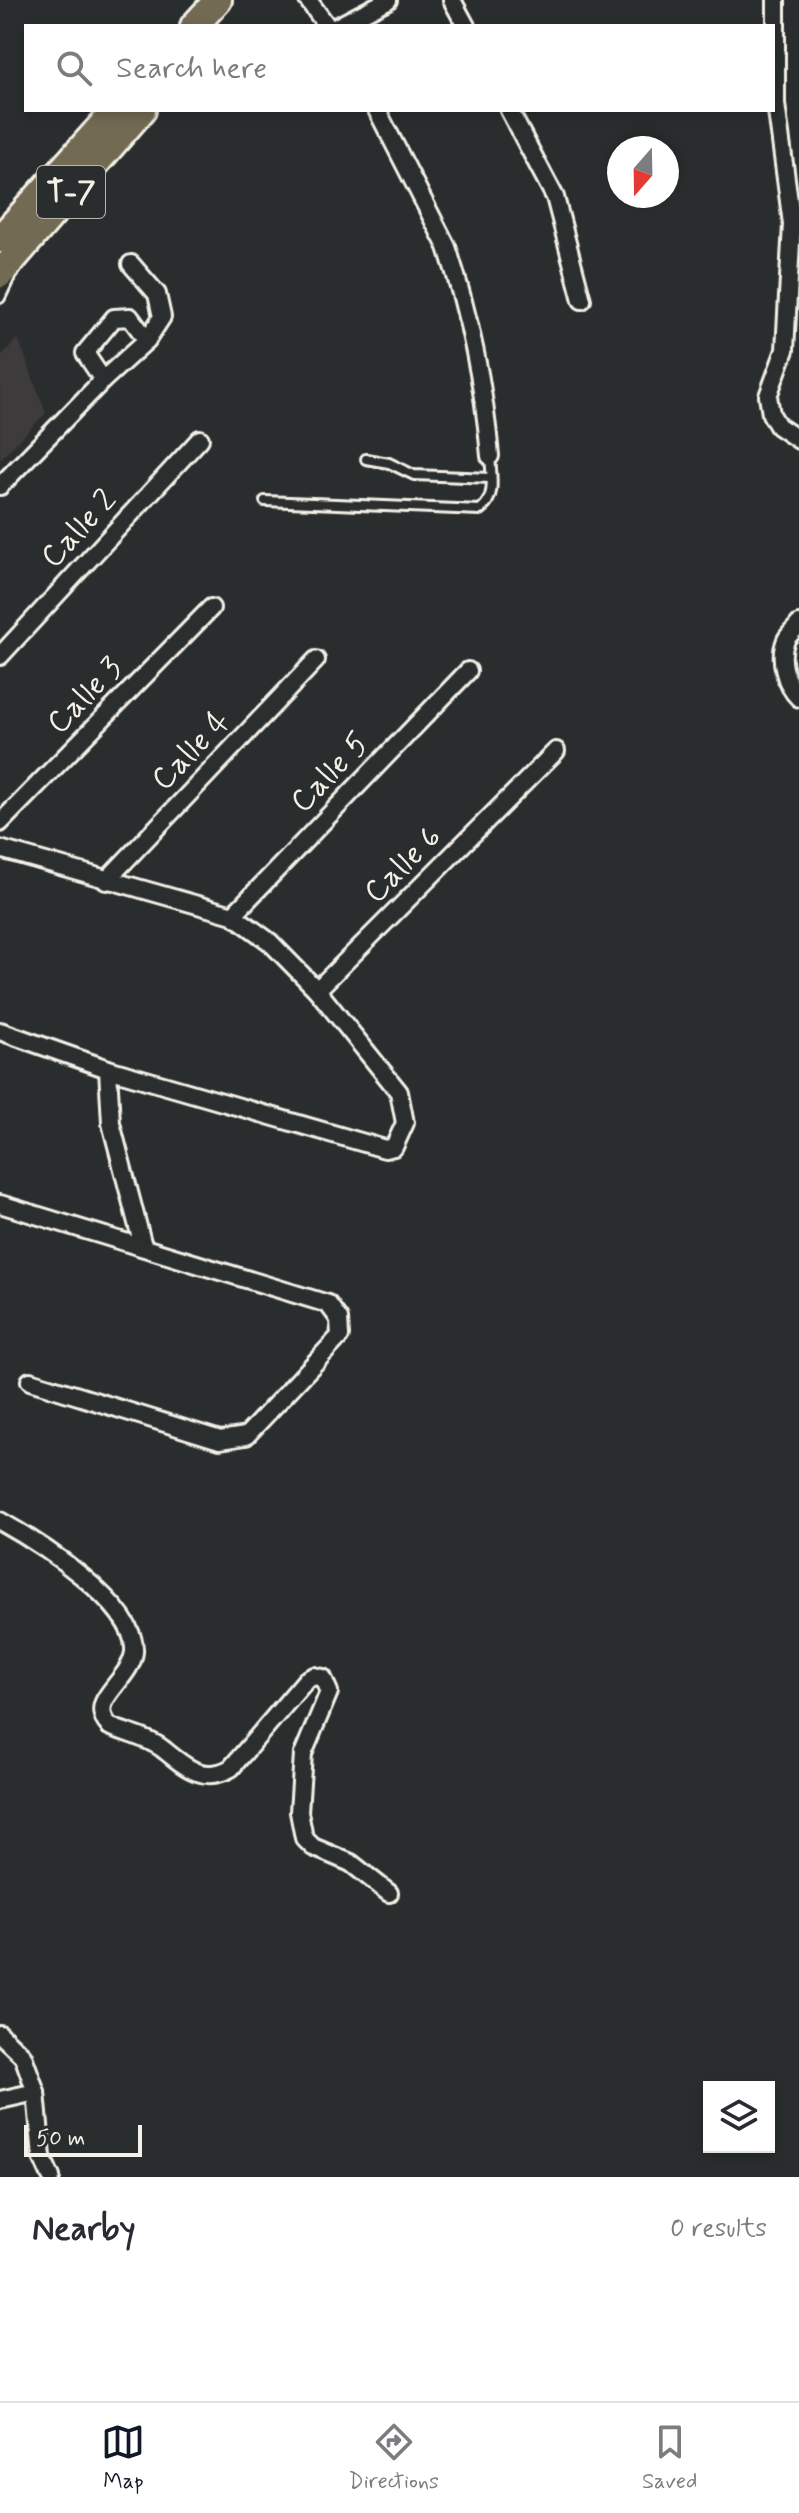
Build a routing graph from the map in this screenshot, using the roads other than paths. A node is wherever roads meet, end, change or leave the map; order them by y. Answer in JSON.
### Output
{"nodes":[{"id":1,"x":237,"y":0,"type":"edge"},
{"id":2,"x":308,"y":0,"type":"edge"},
{"id":3,"x":388,"y":0,"type":"edge"},
{"id":4,"x":452,"y":0,"type":"edge"},
{"id":5,"x":776,"y":0,"type":"edge"},
{"id":6,"x":208,"y":12,"type":"edge"},
{"id":7,"x":326,"y":24,"type":"edge"},
{"id":8,"x":342,"y":24,"type":"edge"},
{"id":9,"x":465,"y":24,"type":"edge"},
{"id":10,"x":114,"y":112,"type":"edge"},
{"id":11,"x":140,"y":112,"type":"edge"},
{"id":12,"x":378,"y":112,"type":"edge"},
{"id":13,"x":510,"y":112,"type":"edge"},
{"id":14,"x":12,"y":243,"type":"edge"},
{"id":15,"x":131,"y":264,"type":"dead end"},
{"id":16,"x":0,"y":274,"type":"edge"},
{"id":17,"x":794,"y":296,"type":"edge"},
{"id":18,"x":0,"y":298,"type":"edge"},
{"id":19,"x":582,"y":300,"type":"dead end"},
{"id":20,"x":147,"y":340,"type":"junction"},
{"id":21,"x":103,"y":380,"type":"junction"},
{"id":22,"x":200,"y":439,"type":"dead end"},
{"id":23,"x":799,"y":440,"type":"edge"},
{"id":24,"x":490,"y":456,"type":"joint"},
{"id":25,"x":366,"y":459,"type":"dead end"},
{"id":26,"x":491,"y":478,"type":"junction"},
{"id":27,"x":0,"y":486,"type":"edge"},
{"id":28,"x":265,"y":501,"type":"dead end"},
{"id":29,"x":211,"y":608,"type":"dead end"},
{"id":30,"x":799,"y":624,"type":"edge"},
{"id":31,"x":0,"y":656,"type":"edge"},
{"id":32,"x":316,"y":660,"type":"dead end"},
{"id":33,"x":468,"y":671,"type":"dead end"},
{"id":34,"x":799,"y":698,"type":"edge"},
{"id":35,"x":556,"y":751,"type":"dead end"},
{"id":36,"x":0,"y":823,"type":"edge"},
{"id":37,"x":0,"y":849,"type":"edge"},
{"id":38,"x":106,"y":881,"type":"junction"},
{"id":39,"x":233,"y":915,"type":"junction"},
{"id":40,"x":317,"y":990,"type":"junction"},
{"id":41,"x":0,"y":1031,"type":"edge"},
{"id":42,"x":108,"y":1069,"type":"junction"},
{"id":43,"x":0,"y":1204,"type":"edge"},
{"id":44,"x":143,"y":1246,"type":"junction"},
{"id":45,"x":30,"y":1381,"type":"dead end"},
{"id":46,"x":0,"y":1521,"type":"edge"},
{"id":47,"x":389,"y":1893,"type":"dead end"},
{"id":48,"x":0,"y":2034,"type":"edge"},
{"id":49,"x":36,"y":2092,"type":"junction"},
{"id":50,"x":0,"y":2100,"type":"edge"},
{"id":51,"x":51,"y":2177,"type":"edge"}],
"edges":[{"from":1,"to":6,"type":"highway"},
{"from":2,"to":7,"type":"street"},
{"from":3,"to":8,"type":"street"},
{"from":4,"to":9,"type":"street"},
{"from":5,"to":17,"type":"street"},
{"from":10,"to":14,"type":"highway","number":"T-7"},
{"from":11,"to":14,"type":"highway","number":"T-7"},
{"from":12,"to":24,"type":"street"},
{"from":13,"to":19,"type":"street"},
{"from":14,"to":16,"type":"highway","number":"T-7"},
{"from":14,"to":18,"type":"lane"},
{"from":15,"to":20,"type":"street"},
{"from":17,"to":23,"type":"street"},
{"from":20,"to":21,"type":"street"},
{"from":20,"to":21,"type":"street"},
{"from":21,"to":27,"type":"street"},
{"from":22,"to":31,"type":"street","name":"Calle 2"},
{"from":24,"to":26,"type":"lane"},
{"from":25,"to":26,"type":"lane"},
{"from":26,"to":28,"type":"lane"},
{"from":29,"to":36,"type":"street","name":"Calle 3"},
{"from":30,"to":34,"type":"street"},
{"from":32,"to":38,"type":"street","name":"Calle 4"},
{"from":33,"to":39,"type":"street","name":"Calle 5"},
{"from":35,"to":40,"type":"street","name":"Calle 6"},
{"from":37,"to":38,"type":"street"},
{"from":38,"to":39,"type":"street"},
{"from":39,"to":40,"type":"street"},
{"from":40,"to":42,"type":"street"},
{"from":41,"to":42,"type":"street"},
{"from":42,"to":44,"type":"street"},
{"from":43,"to":44,"type":"street"},
{"from":44,"to":45,"type":"street"},
{"from":46,"to":47,"type":"street"},
{"from":48,"to":49,"type":"street"},
{"from":49,"to":50,"type":"street"},
{"from":49,"to":51,"type":"street"}]}
